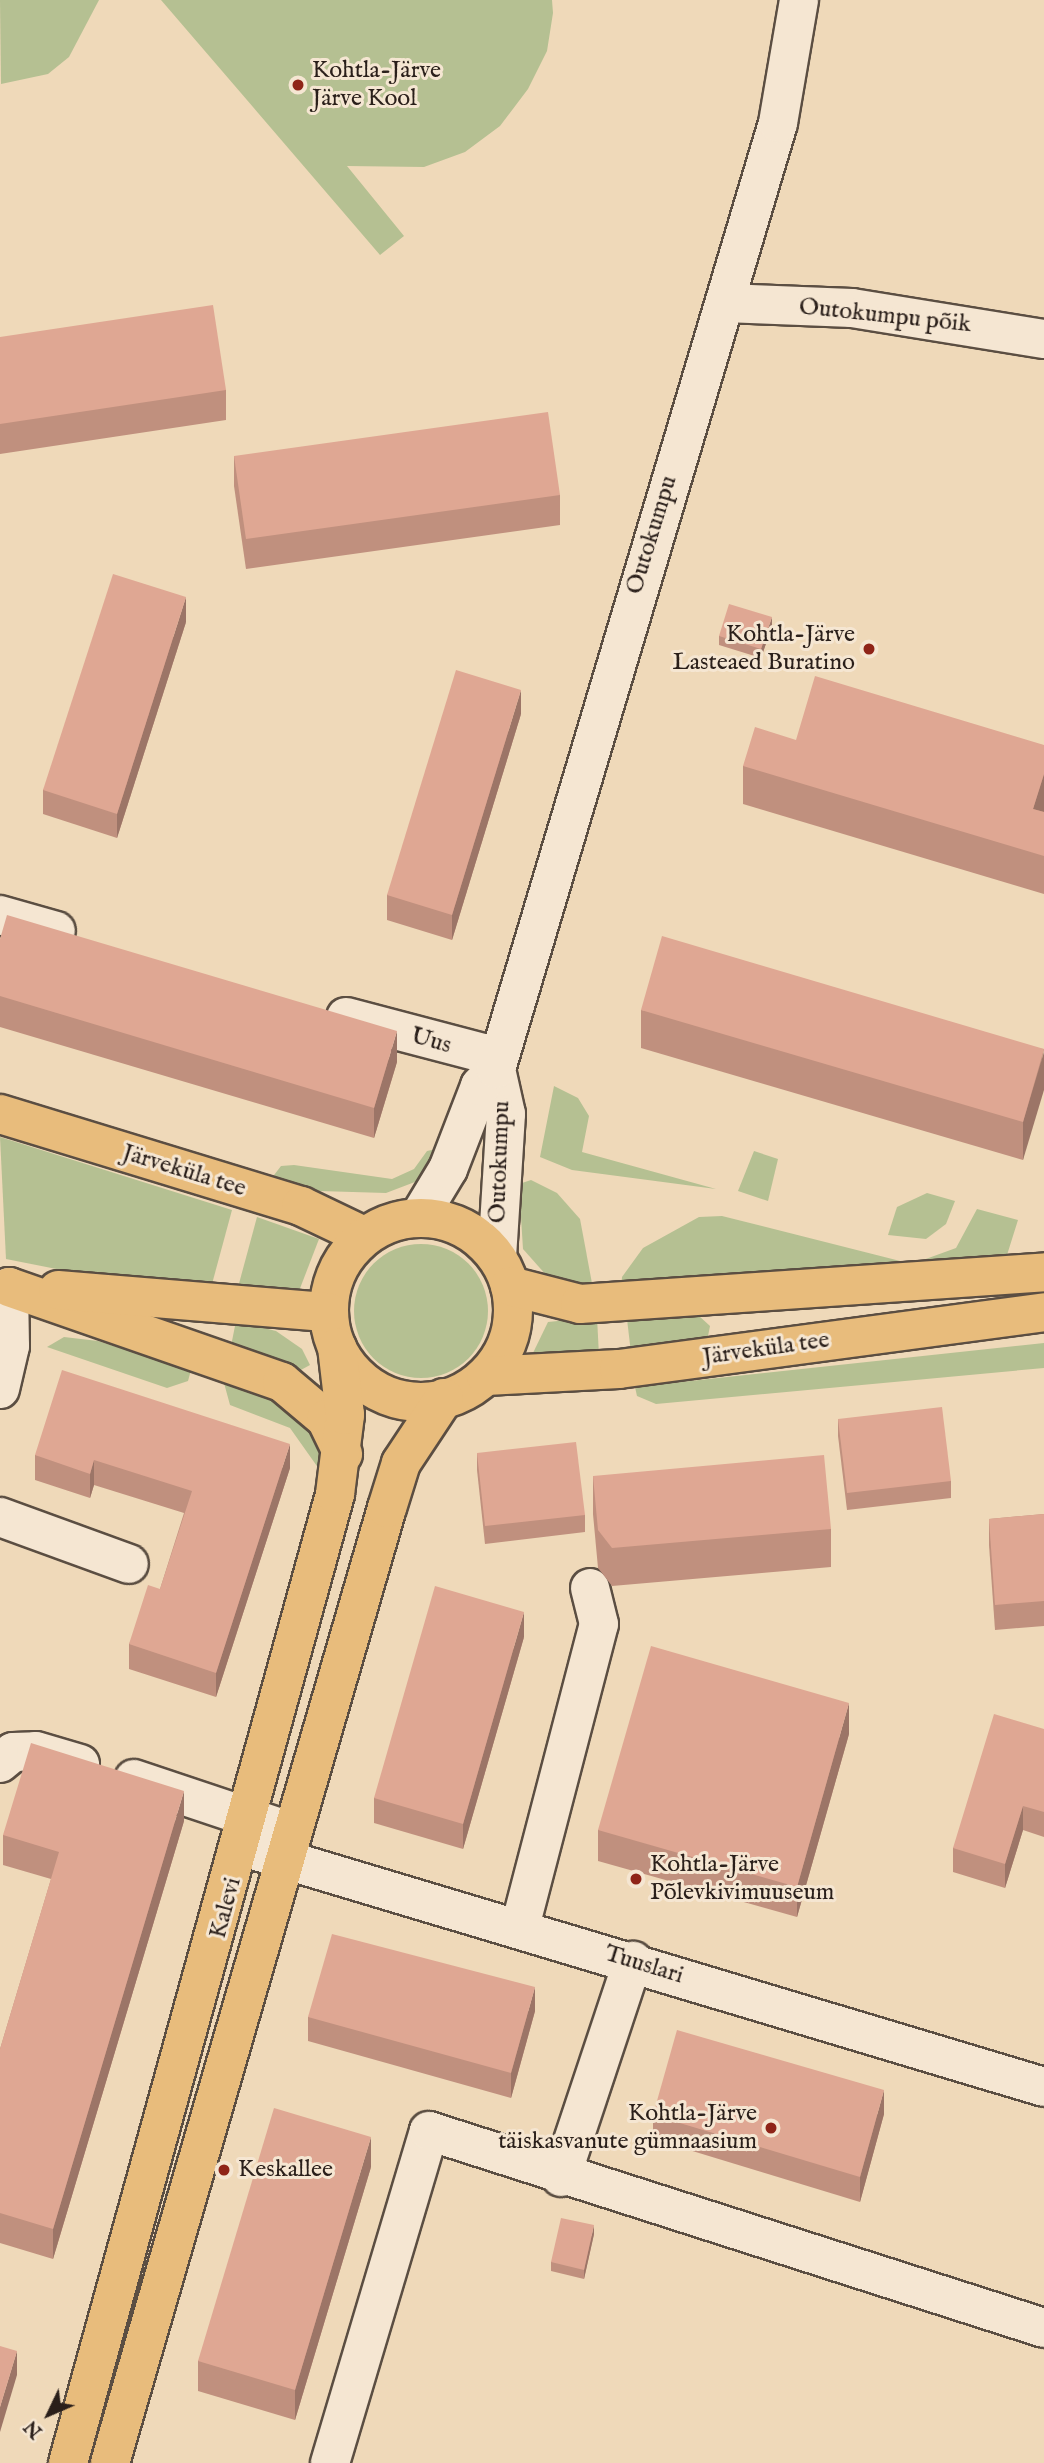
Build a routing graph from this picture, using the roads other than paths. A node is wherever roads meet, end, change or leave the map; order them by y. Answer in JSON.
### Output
{"nodes":[{"id":1,"x":799,"y":0,"type":"edge"},
{"id":2,"x":725,"y":303,"type":"junction"},
{"id":3,"x":1044,"y":339,"type":"edge"},
{"id":4,"x":0,"y":915,"type":"edge"},
{"id":5,"x":89,"y":941,"type":"edge"},
{"id":6,"x":309,"y":1006,"type":"edge"},
{"id":7,"x":498,"y":1063,"type":"junction"},
{"id":8,"x":0,"y":1114,"type":"edge"},
{"id":9,"x":419,"y":1217,"type":"junction"},
{"id":10,"x":365,"y":1236,"type":"junction"},
{"id":11,"x":504,"y":1272,"type":"junction"},
{"id":12,"x":1044,"y":1272,"type":"edge"},
{"id":13,"x":4,"y":1286,"type":"edge"},
{"id":14,"x":1044,"y":1312,"type":"edge"},
{"id":15,"x":332,"y":1330,"type":"junction"},
{"id":16,"x":486,"y":1376,"type":"junction"},
{"id":17,"x":0,"y":1389,"type":"edge"},
{"id":18,"x":444,"y":1398,"type":"junction"},
{"id":19,"x":343,"y":1455,"type":"junction"},
{"id":20,"x":0,"y":1517,"type":"edge"},
{"id":21,"x":129,"y":1564,"type":"dead end"},
{"id":22,"x":590,"y":1588,"type":"dead end"},
{"id":23,"x":0,"y":1763,"type":"edge"},
{"id":24,"x":246,"y":1832,"type":"junction"},
{"id":25,"x":288,"y":1846,"type":"junction"},
{"id":26,"x":520,"y":1927,"type":"junction"},
{"id":27,"x":633,"y":1962,"type":"junction"},
{"id":28,"x":1044,"y":2087,"type":"edge"},
{"id":29,"x":561,"y":2177,"type":"junction"},
{"id":30,"x":1044,"y":2328,"type":"edge"},
{"id":31,"x":68,"y":2463,"type":"edge"},
{"id":32,"x":110,"y":2463,"type":"edge"},
{"id":33,"x":330,"y":2463,"type":"edge"}],
"edges":[{"from":1,"to":2,"type":"street","name":"Outokumpu"},
{"from":2,"to":3,"type":"street","name":"Outokumpu põik"},
{"from":2,"to":7,"type":"street","name":"Outokumpu"},
{"from":4,"to":5,"type":"street"},
{"from":6,"to":7,"type":"street","name":"Uus"},
{"from":7,"to":9,"type":"street","name":"Outokumpu"},
{"from":7,"to":11,"type":"street","name":"Outokumpu"},
{"from":8,"to":10,"type":"main road","name":"Järveküla tee"},
{"from":9,"to":10,"type":"main road"},
{"from":9,"to":11,"type":"main road"},
{"from":10,"to":15,"type":"main road"},
{"from":11,"to":12,"type":"main road"},
{"from":11,"to":16,"type":"main road"},
{"from":13,"to":15,"type":"main road"},
{"from":13,"to":17,"type":"street"},
{"from":13,"to":19,"type":"main road"},
{"from":14,"to":16,"type":"main road","name":"Järveküla tee"},
{"from":15,"to":18,"type":"main road"},
{"from":15,"to":19,"type":"main road","name":"Kalevi"},
{"from":16,"to":18,"type":"main road"},
{"from":18,"to":25,"type":"main road","name":"Kalevi"},
{"from":19,"to":24,"type":"main road","name":"Kalevi"},
{"from":20,"to":21,"type":"street"},
{"from":22,"to":26,"type":"street"},
{"from":23,"to":24,"type":"street","name":"Tuuslari"},
{"from":24,"to":25,"type":"street","name":"Tuuslari"},
{"from":24,"to":31,"type":"main road","name":"Kalevi"},
{"from":25,"to":26,"type":"street","name":"Tuuslari"},
{"from":25,"to":32,"type":"main road","name":"Kalevi"},
{"from":26,"to":27,"type":"street","name":"Tuuslari"},
{"from":27,"to":28,"type":"street","name":"Tuuslari"},
{"from":27,"to":29,"type":"street"},
{"from":29,"to":30,"type":"street"},
{"from":29,"to":33,"type":"street"}]}
